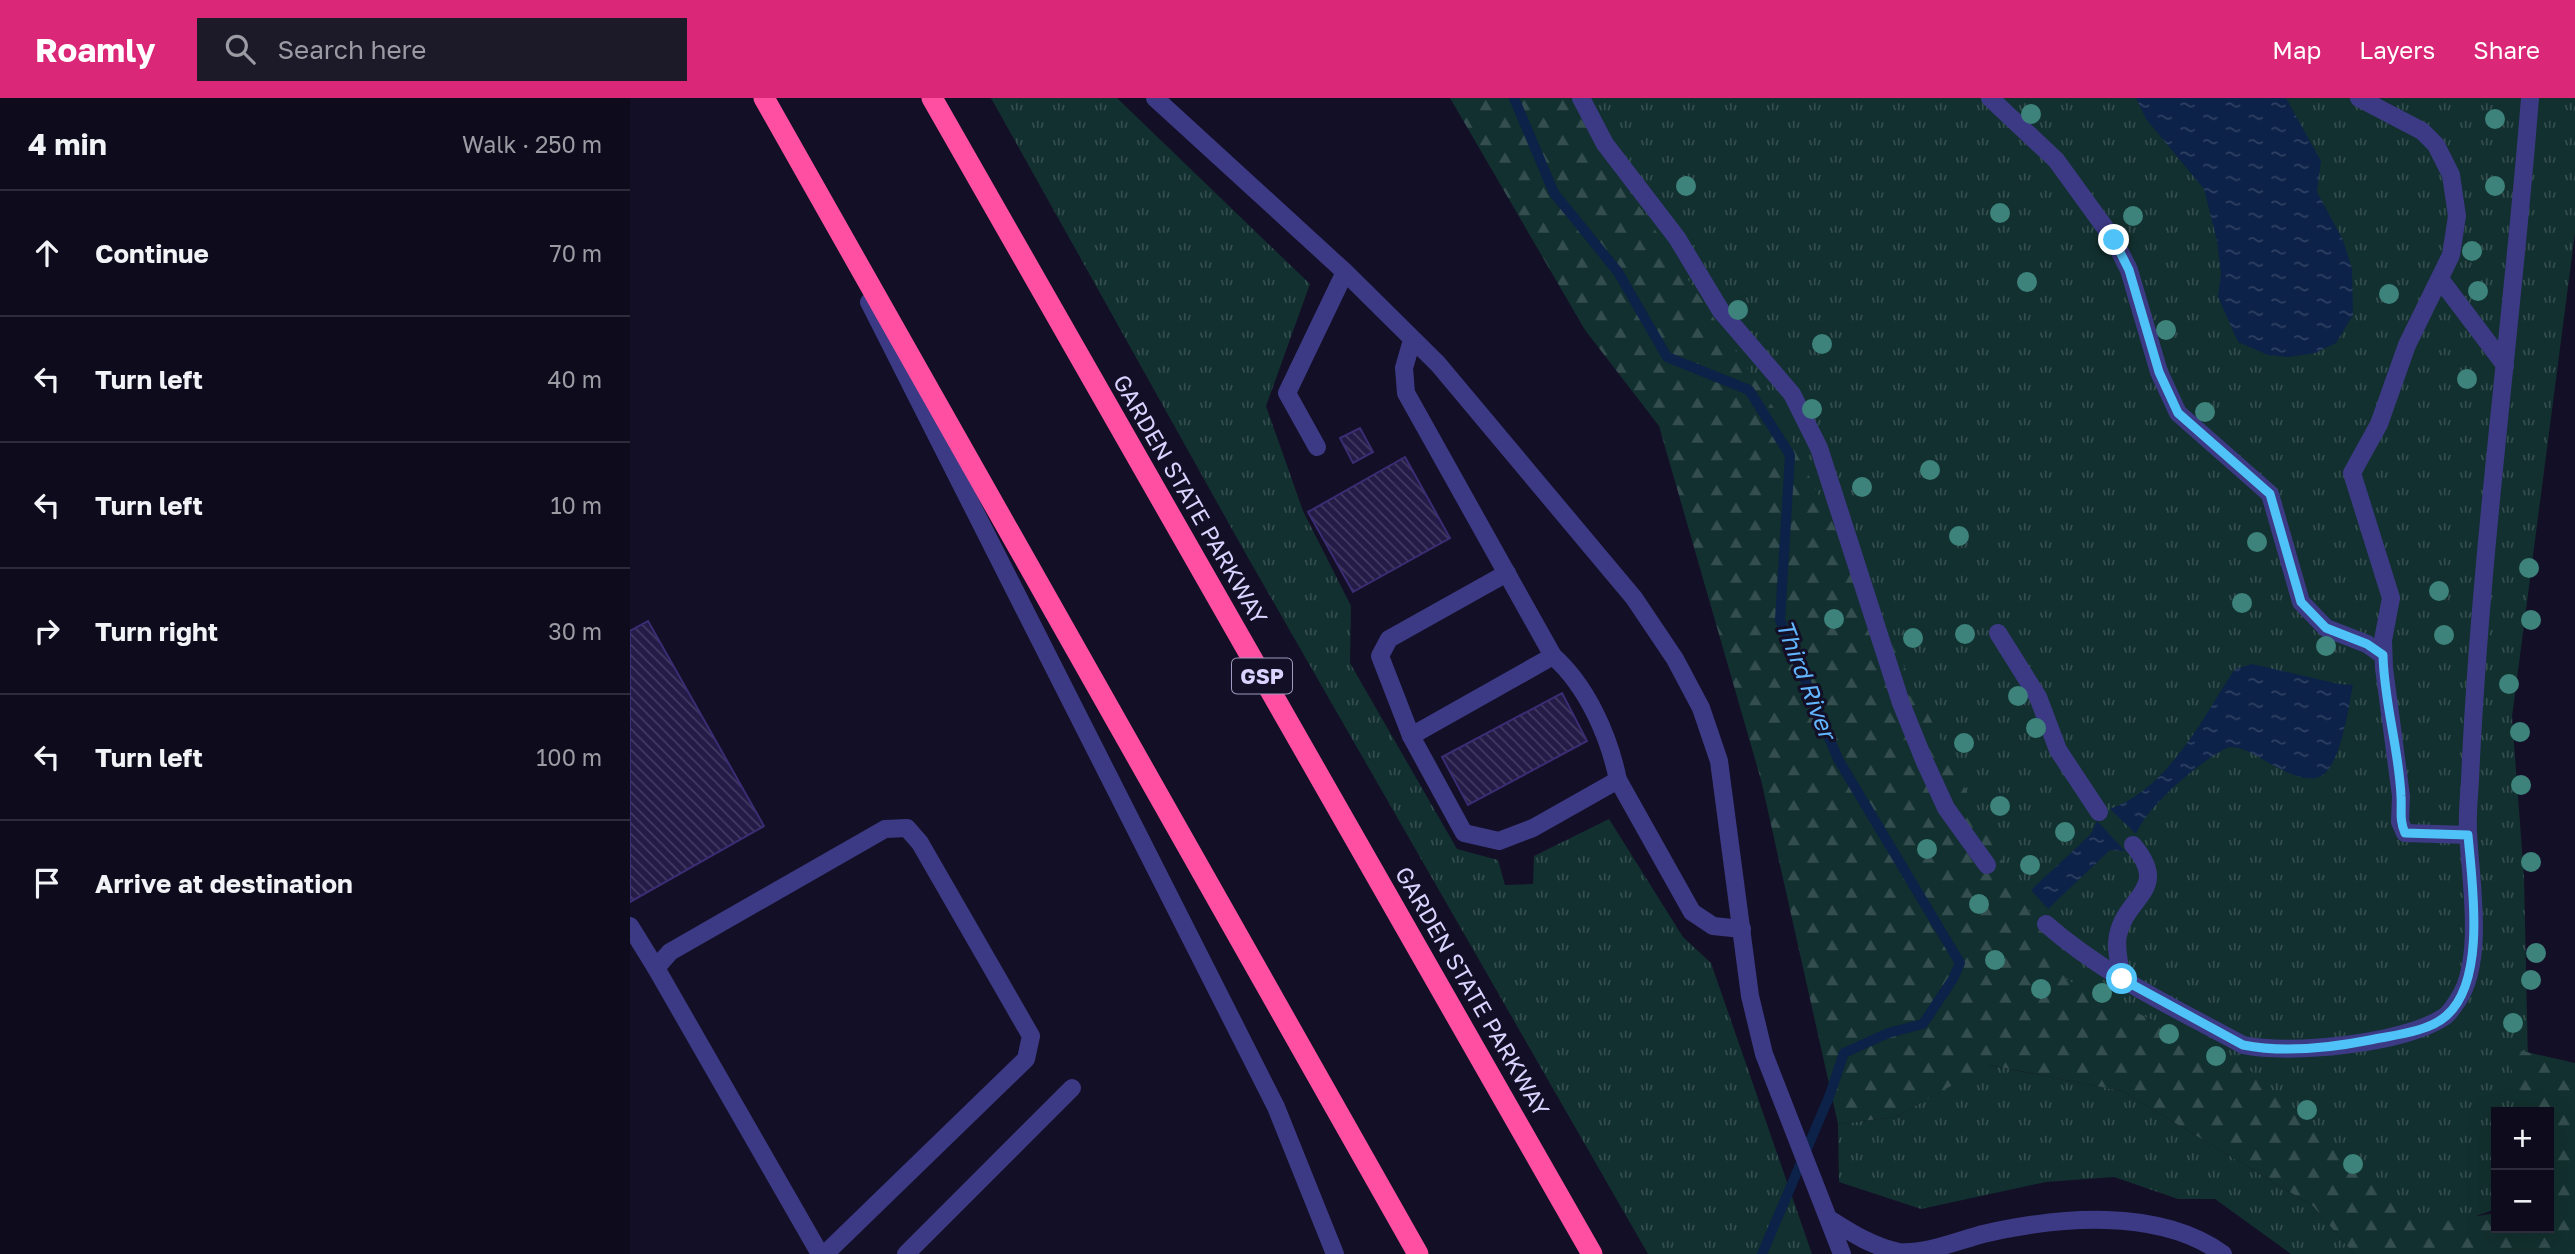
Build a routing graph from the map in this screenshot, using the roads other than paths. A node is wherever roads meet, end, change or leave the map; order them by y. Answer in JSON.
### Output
{"nodes":[{"id":1,"x":932,"y":98,"type":"edge"},
{"id":2,"x":1155,"y":98,"type":"edge"},
{"id":3,"x":1581,"y":98,"type":"edge"},
{"id":4,"x":1990,"y":98,"type":"edge"},
{"id":5,"x":2359,"y":98,"type":"edge"},
{"id":6,"x":2530,"y":98,"type":"edge"},
{"id":7,"x":769,"y":106,"type":"edge"},
{"id":8,"x":1345,"y":272,"type":"junction"},
{"id":9,"x":2440,"y":279,"type":"junction"},
{"id":10,"x":1412,"y":340,"type":"junction"},
{"id":11,"x":2505,"y":365,"type":"junction"},
{"id":12,"x":1317,"y":447,"type":"dead end"},
{"id":13,"x":1507,"y":573,"type":"junction"},
{"id":14,"x":1998,"y":633,"type":"dead end"},
{"id":15,"x":2383,"y":655,"type":"junction"},
{"id":16,"x":1553,"y":656,"type":"junction"},
{"id":17,"x":1411,"y":736,"type":"junction"},
{"id":18,"x":1618,"y":780,"type":"junction"},
{"id":19,"x":2099,"y":812,"type":"dead end"},
{"id":20,"x":2468,"y":835,"type":"junction"},
{"id":21,"x":2133,"y":845,"type":"dead end"},
{"id":22,"x":1987,"y":865,"type":"dead end"},
{"id":23,"x":2046,"y":924,"type":"dead end"},
{"id":24,"x":630,"y":926,"type":"edge"},
{"id":25,"x":1742,"y":929,"type":"junction"},
{"id":26,"x":656,"y":968,"type":"junction"},
{"id":27,"x":2122,"y":979,"type":"junction"},
{"id":28,"x":1072,"y":1088,"type":"dead end"},
{"id":29,"x":1831,"y":1220,"type":"junction"},
{"id":30,"x":1927,"y":1252,"type":"edge"},
{"id":31,"x":822,"y":1254,"type":"edge"},
{"id":32,"x":906,"y":1254,"type":"edge"},
{"id":33,"x":1335,"y":1254,"type":"edge"},
{"id":34,"x":1418,"y":1254,"type":"edge"},
{"id":35,"x":1592,"y":1254,"type":"edge"},
{"id":36,"x":1842,"y":1254,"type":"edge"},
{"id":37,"x":2223,"y":1254,"type":"edge"}],
"edges":[{"from":1,"to":35,"type":"highway","name":"GARDEN STATE PARKWAY","number":"GSP"},
{"from":2,"to":8,"type":"lane"},
{"from":3,"to":22,"type":"lane"},
{"from":4,"to":15,"type":"lane"},
{"from":5,"to":9,"type":"lane"},
{"from":6,"to":11,"type":"lane"},
{"from":7,"to":33,"type":"lane"},
{"from":7,"to":34,"type":"highway"},
{"from":8,"to":10,"type":"lane"},
{"from":8,"to":12,"type":"lane"},
{"from":9,"to":11,"type":"lane"},
{"from":9,"to":15,"type":"lane"},
{"from":10,"to":13,"type":"lane"},
{"from":10,"to":25,"type":"lane"},
{"from":11,"to":20,"type":"lane"},
{"from":13,"to":16,"type":"lane"},
{"from":13,"to":17,"type":"lane"},
{"from":14,"to":19,"type":"lane"},
{"from":15,"to":20,"type":"lane"},
{"from":16,"to":17,"type":"lane"},
{"from":16,"to":18,"type":"lane"},
{"from":17,"to":18,"type":"lane"},
{"from":18,"to":25,"type":"lane"},
{"from":20,"to":27,"type":"lane"},
{"from":21,"to":27,"type":"lane"},
{"from":23,"to":27,"type":"lane"},
{"from":24,"to":26,"type":"lane"},
{"from":25,"to":29,"type":"lane"},
{"from":26,"to":31,"type":"lane"},
{"from":26,"to":31,"type":"lane"},
{"from":28,"to":32,"type":"lane"},
{"from":29,"to":30,"type":"lane"},
{"from":29,"to":36,"type":"lane"},
{"from":30,"to":37,"type":"lane"}]}
